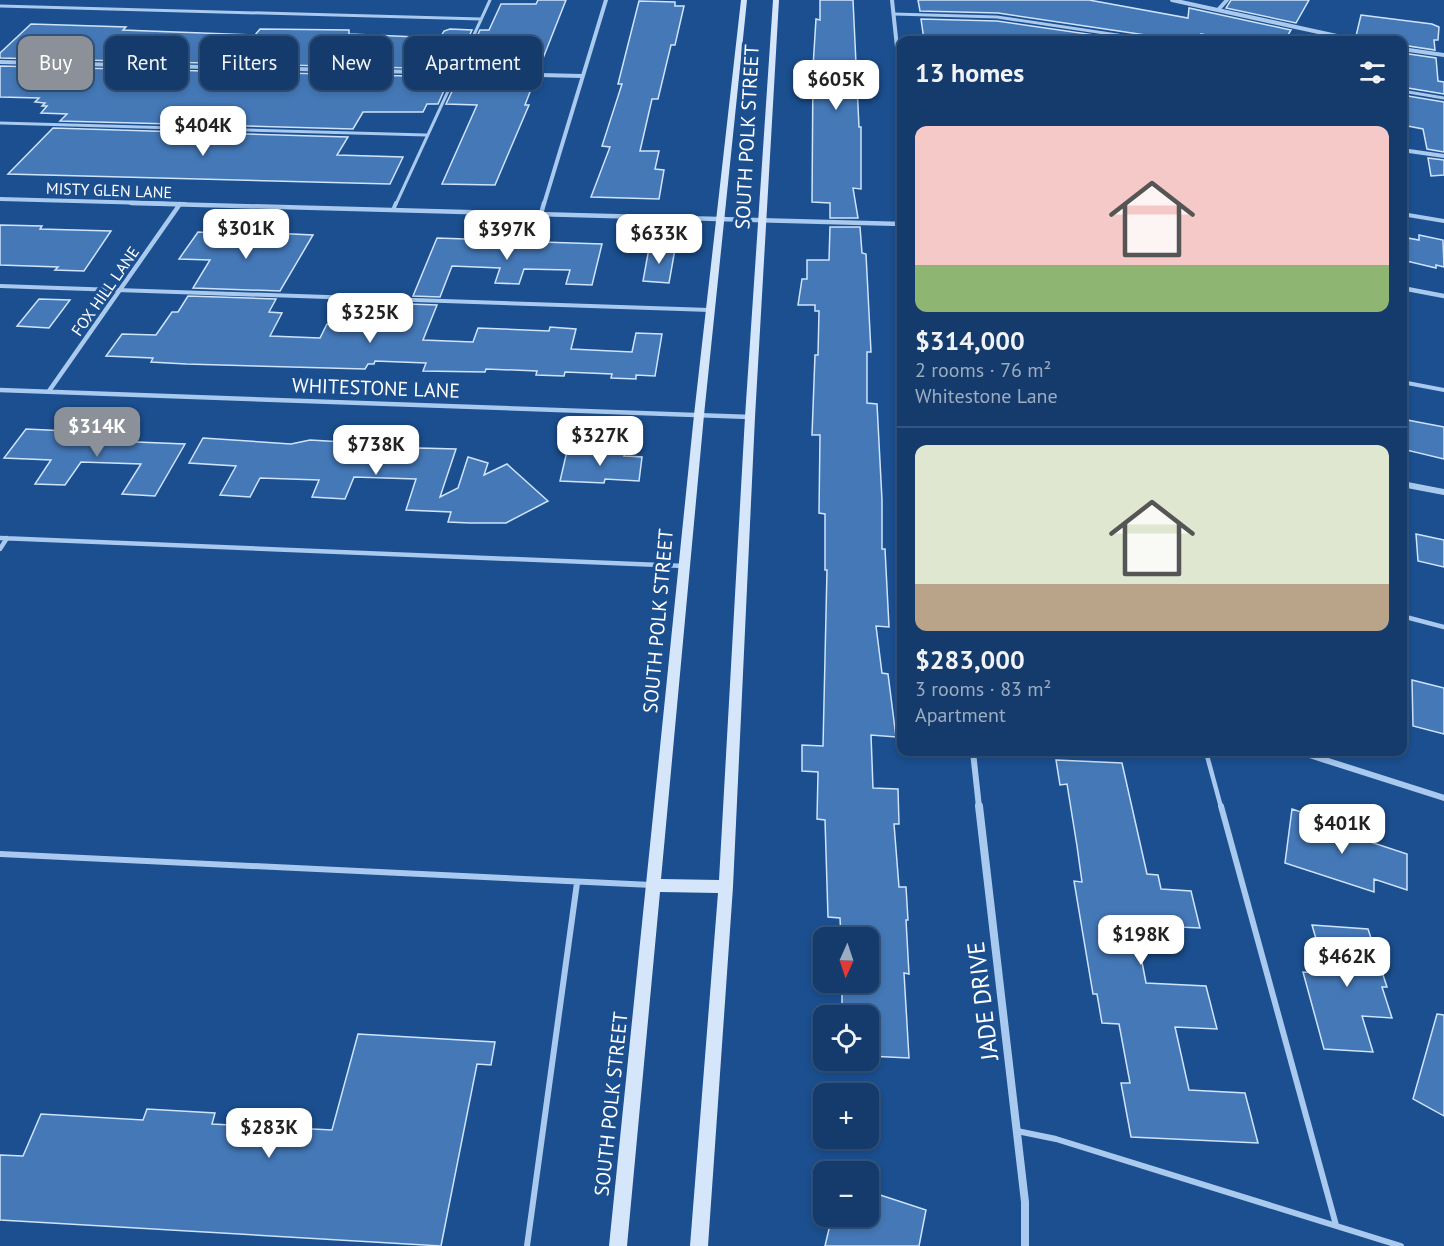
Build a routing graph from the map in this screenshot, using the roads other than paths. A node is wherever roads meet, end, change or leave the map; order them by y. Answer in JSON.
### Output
{"nodes":[{"id":1,"x":490,"y":0,"type":"edge"},
{"id":2,"x":606,"y":0,"type":"edge"},
{"id":3,"x":744,"y":0,"type":"edge"},
{"id":4,"x":776,"y":0,"type":"edge"},
{"id":5,"x":892,"y":0,"type":"edge"},
{"id":6,"x":1172,"y":0,"type":"edge"},
{"id":7,"x":1227,"y":0,"type":"edge"},
{"id":8,"x":0,"y":6,"type":"edge"},
{"id":9,"x":1218,"y":10,"type":"junction"},
{"id":10,"x":894,"y":14,"type":"junction"},
{"id":11,"x":481,"y":19,"type":"junction"},
{"id":12,"x":473,"y":36,"type":"edge"},
{"id":13,"x":1124,"y":36,"type":"edge"},
{"id":14,"x":1337,"y":36,"type":"edge"},
{"id":15,"x":897,"y":42,"type":"edge"},
{"id":16,"x":1407,"y":50,"type":"edge"},
{"id":17,"x":1444,"y":55,"type":"edge"},
{"id":18,"x":0,"y":62,"type":"edge"},
{"id":19,"x":404,"y":71,"type":"edge"},
{"id":20,"x":542,"y":75,"type":"edge"},
{"id":21,"x":582,"y":76,"type":"junction"},
{"id":22,"x":448,"y":90,"type":"edge"},
{"id":23,"x":1407,"y":92,"type":"edge"},
{"id":24,"x":1444,"y":98,"type":"edge"},
{"id":25,"x":0,"y":123,"type":"edge"},
{"id":26,"x":426,"y":135,"type":"junction"},
{"id":27,"x":1407,"y":151,"type":"edge"},
{"id":28,"x":1444,"y":156,"type":"edge"},
{"id":29,"x":0,"y":199,"type":"edge"},
{"id":30,"x":180,"y":204,"type":"junction"},
{"id":31,"x":393,"y":210,"type":"junction"},
{"id":32,"x":541,"y":214,"type":"junction"},
{"id":33,"x":1407,"y":215,"type":"edge"},
{"id":34,"x":722,"y":219,"type":"junction"},
{"id":35,"x":763,"y":220,"type":"junction"},
{"id":36,"x":1444,"y":221,"type":"edge"},
{"id":37,"x":897,"y":224,"type":"edge"},
{"id":38,"x":0,"y":286,"type":"edge"},
{"id":39,"x":1407,"y":289,"type":"edge"},
{"id":40,"x":121,"y":290,"type":"junction"},
{"id":41,"x":1444,"y":296,"type":"edge"},
{"id":42,"x":710,"y":310,"type":"junction"},
{"id":43,"x":1407,"y":383,"type":"edge"},
{"id":44,"x":0,"y":390,"type":"edge"},
{"id":45,"x":1444,"y":390,"type":"edge"},
{"id":46,"x":49,"y":391,"type":"junction"},
{"id":47,"x":699,"y":415,"type":"junction"},
{"id":48,"x":750,"y":417,"type":"junction"},
{"id":49,"x":1407,"y":485,"type":"edge"},
{"id":50,"x":1444,"y":492,"type":"edge"},
{"id":51,"x":0,"y":538,"type":"edge"},
{"id":52,"x":7,"y":538,"type":"junction"},
{"id":53,"x":0,"y":549,"type":"edge"},
{"id":54,"x":684,"y":566,"type":"junction"},
{"id":55,"x":1407,"y":617,"type":"edge"},
{"id":56,"x":1444,"y":627,"type":"edge"},
{"id":57,"x":973,"y":756,"type":"edge"},
{"id":58,"x":1207,"y":756,"type":"edge"},
{"id":59,"x":1313,"y":756,"type":"edge"},
{"id":60,"x":1444,"y":798,"type":"edge"},
{"id":61,"x":0,"y":854,"type":"edge"},
{"id":62,"x":577,"y":883,"type":"junction"},
{"id":63,"x":655,"y":885,"type":"junction"},
{"id":64,"x":726,"y":887,"type":"junction"},
{"id":65,"x":1017,"y":1131,"type":"junction"},
{"id":66,"x":1336,"y":1225,"type":"junction"},
{"id":67,"x":527,"y":1246,"type":"edge"},
{"id":68,"x":618,"y":1246,"type":"edge"},
{"id":69,"x":699,"y":1246,"type":"edge"},
{"id":70,"x":1025,"y":1246,"type":"edge"},
{"id":71,"x":1401,"y":1246,"type":"edge"}],
"edges":[{"from":1,"to":11,"type":"lane"},
{"from":2,"to":21,"type":"street"},
{"from":3,"to":34,"type":"main road","name":"SOUTH POLK STREET"},
{"from":4,"to":35,"type":"main road","name":"SOUTH POLK STREET"},
{"from":5,"to":10,"type":"street"},
{"from":6,"to":9,"type":"street"},
{"from":7,"to":9,"type":"street"},
{"from":8,"to":11,"type":"lane"},
{"from":9,"to":14,"type":"street"},
{"from":10,"to":13,"type":"lane"},
{"from":10,"to":15,"type":"street"},
{"from":11,"to":12,"type":"lane"},
{"from":16,"to":17,"type":"street"},
{"from":18,"to":19,"type":"street"},
{"from":20,"to":21,"type":"street"},
{"from":21,"to":32,"type":"street"},
{"from":22,"to":26,"type":"lane"},
{"from":23,"to":24,"type":"lane"},
{"from":25,"to":26,"type":"lane"},
{"from":26,"to":31,"type":"lane"},
{"from":27,"to":28,"type":"street"},
{"from":29,"to":30,"type":"street","name":"MISTY GLEN LANE"},
{"from":30,"to":31,"type":"street","name":"MISTY GLEN LANE"},
{"from":30,"to":40,"type":"street","name":"FOX HILL LANE"},
{"from":31,"to":32,"type":"street","name":"MISTY GLEN LANE"},
{"from":32,"to":34,"type":"street","name":"MISTY GLEN LANE"},
{"from":33,"to":36,"type":"lane"},
{"from":34,"to":35,"type":"street","name":"MISTY GLEN LANE"},
{"from":34,"to":42,"type":"main road","name":"SOUTH POLK STREET"},
{"from":35,"to":37,"type":"street","name":"MISTY GLEN LANE"},
{"from":35,"to":48,"type":"main road","name":"SOUTH POLK STREET"},
{"from":38,"to":40,"type":"lane"},
{"from":39,"to":41,"type":"street"},
{"from":40,"to":42,"type":"lane"},
{"from":40,"to":46,"type":"street","name":"FOX HILL LANE"},
{"from":42,"to":47,"type":"main road","name":"SOUTH POLK STREET"},
{"from":43,"to":45,"type":"lane"},
{"from":44,"to":46,"type":"street","name":"WHITESTONE LANE"},
{"from":46,"to":47,"type":"street","name":"WHITESTONE LANE"},
{"from":47,"to":48,"type":"street","name":"WHITESTONE LANE"},
{"from":47,"to":54,"type":"main road","name":"SOUTH POLK STREET"},
{"from":48,"to":64,"type":"main road","name":"SOUTH POLK STREET"},
{"from":49,"to":50,"type":"street"},
{"from":51,"to":52,"type":"lane"},
{"from":52,"to":53,"type":"lane"},
{"from":52,"to":54,"type":"lane"},
{"from":54,"to":63,"type":"main road","name":"SOUTH POLK STREET"},
{"from":55,"to":56,"type":"lane"},
{"from":57,"to":65,"type":"street","name":"JADE DRIVE"},
{"from":58,"to":66,"type":"lane"},
{"from":59,"to":60,"type":"street"},
{"from":61,"to":62,"type":"lane"},
{"from":62,"to":63,"type":"lane"},
{"from":62,"to":67,"type":"lane"},
{"from":63,"to":64,"type":"main road"},
{"from":63,"to":68,"type":"main road","name":"SOUTH POLK STREET"},
{"from":64,"to":69,"type":"main road","name":"SOUTH POLK STREET"},
{"from":65,"to":66,"type":"lane"},
{"from":65,"to":70,"type":"street","name":"JADE DRIVE"},
{"from":66,"to":71,"type":"lane"}]}
